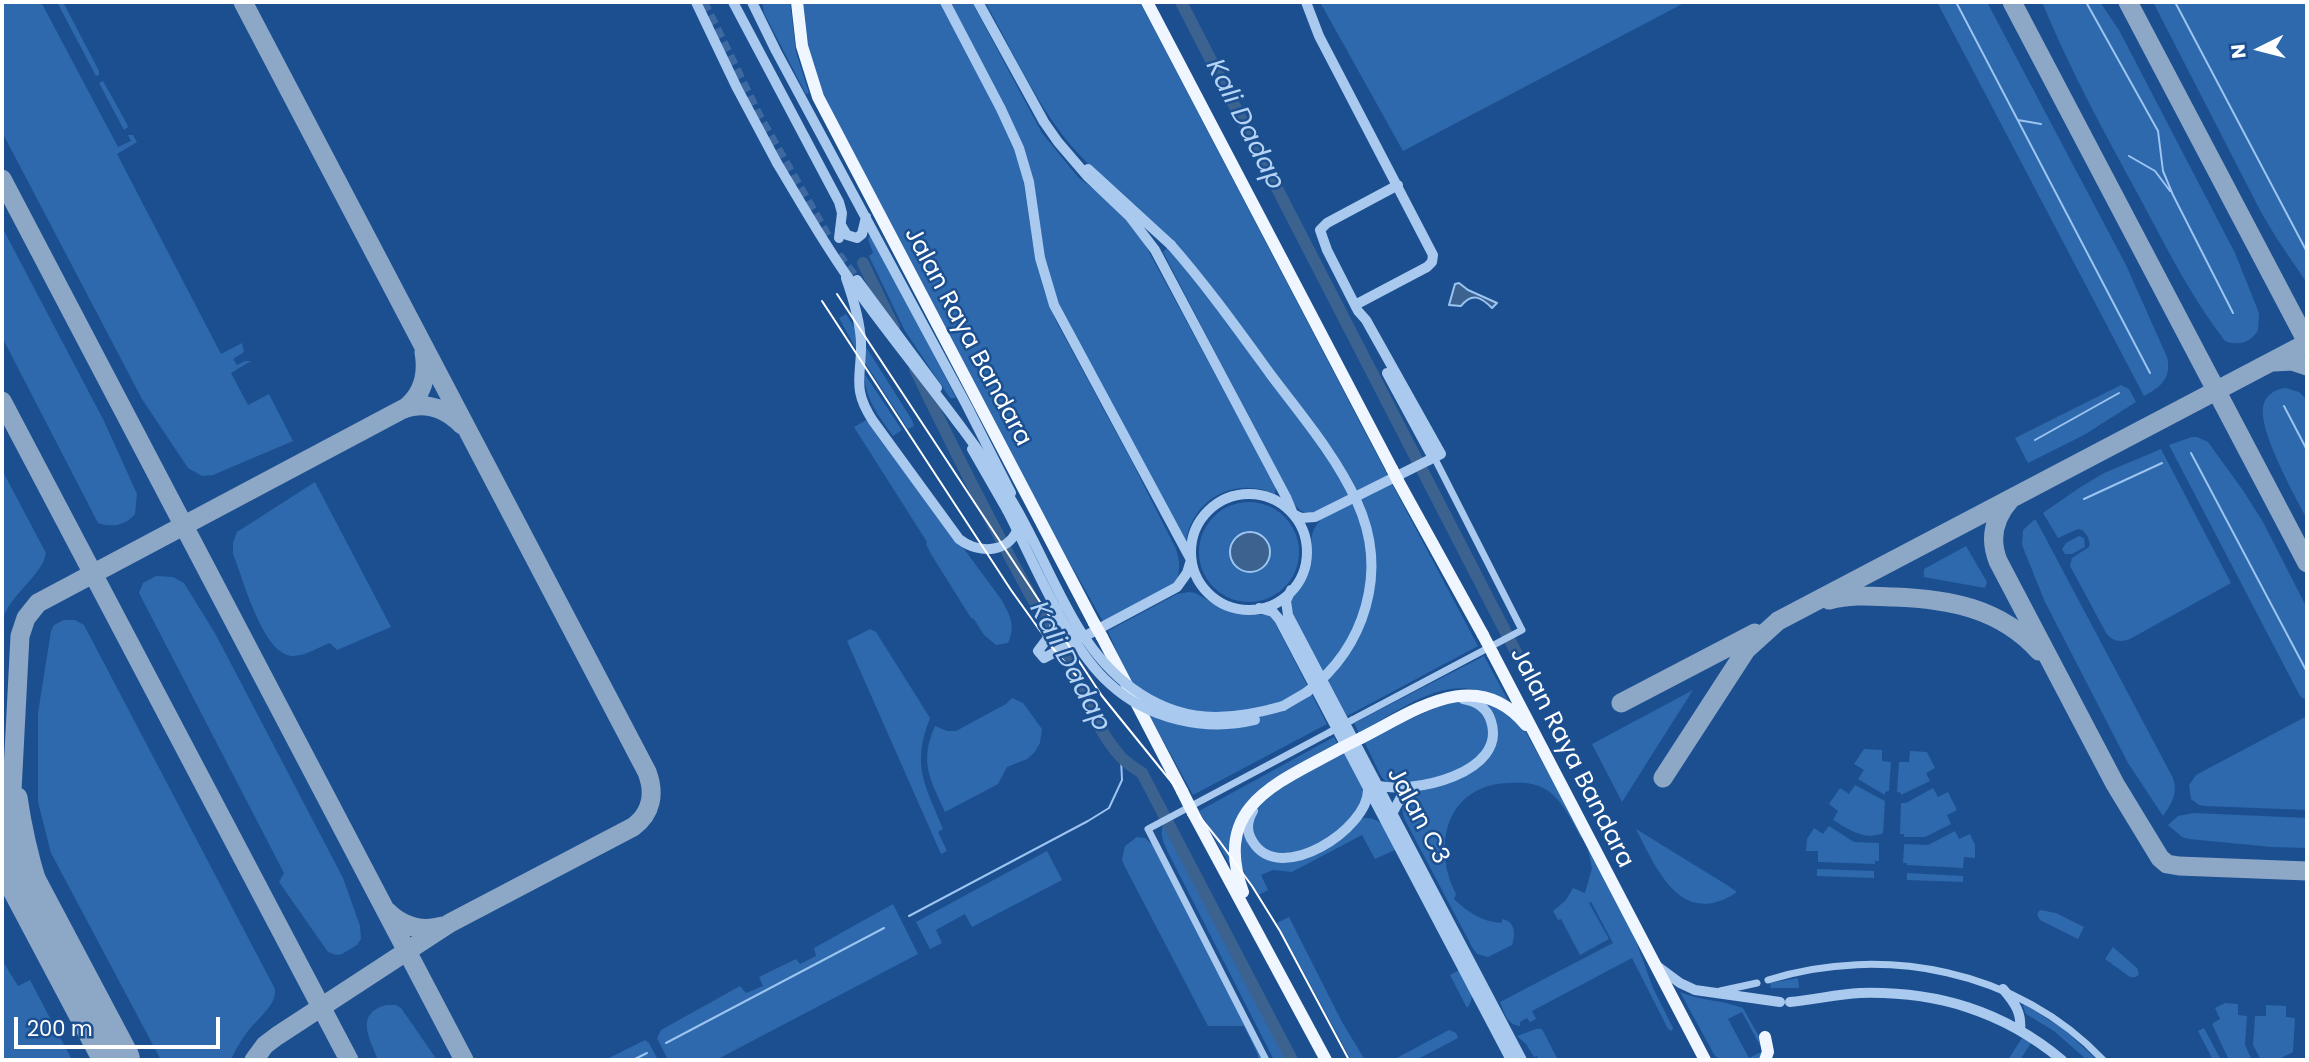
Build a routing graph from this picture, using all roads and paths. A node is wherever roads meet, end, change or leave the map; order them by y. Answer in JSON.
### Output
{"nodes":[{"id":1,"x":696,"y":2,"type":"edge"},
{"id":2,"x":733,"y":2,"type":"edge"},
{"id":3,"x":752,"y":2,"type":"edge"},
{"id":4,"x":797,"y":2,"type":"edge"},
{"id":5,"x":945,"y":2,"type":"edge"},
{"id":6,"x":978,"y":2,"type":"edge"},
{"id":7,"x":1147,"y":2,"type":"edge"},
{"id":8,"x":1306,"y":2,"type":"edge"},
{"id":9,"x":1068,"y":154,"type":"junction"},
{"id":10,"x":1398,"y":185,"type":"junction"},
{"id":11,"x":866,"y":217,"type":"junction"},
{"id":12,"x":841,"y":224,"type":"junction"},
{"id":13,"x":839,"y":238,"type":"dead end"},
{"id":14,"x":838,"y":256,"type":"dead end"},
{"id":15,"x":857,"y":280,"type":"tunnel mouth"},
{"id":16,"x":1356,"y":308,"type":"junction"},
{"id":17,"x":1433,"y":458,"type":"junction"},
{"id":18,"x":1020,"y":510,"type":"junction"},
{"id":19,"x":1293,"y":514,"type":"junction"},
{"id":20,"x":1315,"y":517,"type":"junction"},
{"id":21,"x":1305,"y":537,"type":"junction"},
{"id":22,"x":1191,"y":560,"type":"junction"},
{"id":23,"x":1177,"y":587,"type":"junction"},
{"id":24,"x":1205,"y":590,"type":"junction"},
{"id":25,"x":1291,"y":590,"type":"junction"},
{"id":26,"x":1259,"y":608,"type":"junction"},
{"id":27,"x":1283,"y":706,"type":"junction"},
{"id":28,"x":1415,"y":710,"type":"junction"},
{"id":29,"x":1545,"y":755,"type":"junction"},
{"id":30,"x":1279,"y":782,"type":"junction"},
{"id":31,"x":1372,"y":788,"type":"junction"},
{"id":32,"x":1412,"y":788,"type":"junction"},
{"id":33,"x":1388,"y":817,"type":"junction"},
{"id":34,"x":1355,"y":818,"type":"junction"},
{"id":35,"x":1258,"y":932,"type":"junction"},
{"id":36,"x":1654,"y":963,"type":"junction"},
{"id":37,"x":1768,"y":980,"type":"dead end"},
{"id":38,"x":1757,"y":983,"type":"dead end"},
{"id":39,"x":2003,"y":989,"type":"junction"},
{"id":40,"x":1706,"y":992,"type":"junction"},
{"id":41,"x":2020,"y":1031,"type":"junction"},
{"id":42,"x":1766,"y":1037,"type":"dead end"},
{"id":43,"x":1266,"y":1060,"type":"edge"},
{"id":44,"x":1326,"y":1060,"type":"edge"},
{"id":45,"x":1511,"y":1060,"type":"edge"},
{"id":46,"x":1522,"y":1060,"type":"edge"},
{"id":47,"x":1705,"y":1060,"type":"edge"},
{"id":48,"x":1765,"y":1060,"type":"edge"},
{"id":49,"x":2062,"y":1060,"type":"edge"},
{"id":50,"x":2103,"y":1060,"type":"edge"}],
"edges":[{"from":1,"to":27,"type":"street","name":"Jalan Raya Bandara","bridge":true},
{"from":2,"to":12,"type":"street"},
{"from":3,"to":11,"type":"street","name":"Jalan Raya Bandara"},
{"from":4,"to":35,"type":"main road","name":"Jalan Raya Bandara","bridge":true},
{"from":5,"to":22,"type":"street"},
{"from":6,"to":9,"type":"street","name":"Jalan Raya Bandara"},
{"from":7,"to":29,"type":"main road","name":"Jalan Raya Bandara","bridge":true},
{"from":8,"to":10,"type":"street"},
{"from":9,"to":19,"type":"street","name":"Jalan Raya Bandara"},
{"from":9,"to":27,"type":"street","name":"Jalan Raya Bandara","bridge":true},
{"from":10,"to":16,"type":"street"},
{"from":10,"to":16,"type":"street"},
{"from":11,"to":12,"type":"street"},
{"from":11,"to":18,"type":"street","name":"Jalan Raya Bandara"},
{"from":12,"to":13,"type":"street"},
{"from":14,"to":18,"type":"street"},
{"from":15,"to":27,"type":"street","bridge":true},
{"from":16,"to":17,"type":"street"},
{"from":17,"to":20,"type":"street"},
{"from":17,"to":43,"type":"street","bridge":true},
{"from":18,"to":23,"type":"street","name":"Jalan Raya Bandara"},
{"from":19,"to":20,"type":"street"},
{"from":19,"to":21,"type":"street"},
{"from":19,"to":22,"type":"street"},
{"from":20,"to":21,"type":"street"},
{"from":21,"to":25,"type":"street"},
{"from":22,"to":23,"type":"street"},
{"from":22,"to":24,"type":"street"},
{"from":23,"to":24,"type":"street"},
{"from":24,"to":26,"type":"street"},
{"from":25,"to":26,"type":"street"},
{"from":25,"to":31,"type":"street","name":"Jalan C3"},
{"from":26,"to":31,"type":"street","name":"Jalan C3"},
{"from":28,"to":29,"type":"main road"},
{"from":28,"to":30,"type":"main road","bridge":true},
{"from":28,"to":32,"type":"street"},
{"from":29,"to":36,"type":"main road","name":"Jalan Raya Bandara"},
{"from":30,"to":34,"type":"street"},
{"from":30,"to":35,"type":"main road"},
{"from":31,"to":32,"type":"street"},
{"from":31,"to":33,"type":"street","name":"Jalan C3"},
{"from":31,"to":34,"type":"street"},
{"from":32,"to":33,"type":"street"},
{"from":33,"to":34,"type":"street"},
{"from":33,"to":45,"type":"street","name":"Jalan C3"},
{"from":33,"to":46,"type":"street","name":"Jalan C3"},
{"from":35,"to":44,"type":"main road","name":"Jalan Raya Bandara"},
{"from":36,"to":40,"type":"street"},
{"from":36,"to":47,"type":"main road","name":"Jalan Raya Bandara"},
{"from":37,"to":39,"type":"street"},
{"from":38,"to":40,"type":"street"},
{"from":39,"to":41,"type":"street"},
{"from":39,"to":50,"type":"street"},
{"from":40,"to":41,"type":"street"},
{"from":41,"to":49,"type":"street"},
{"from":42,"to":48,"type":"main road"}]}
